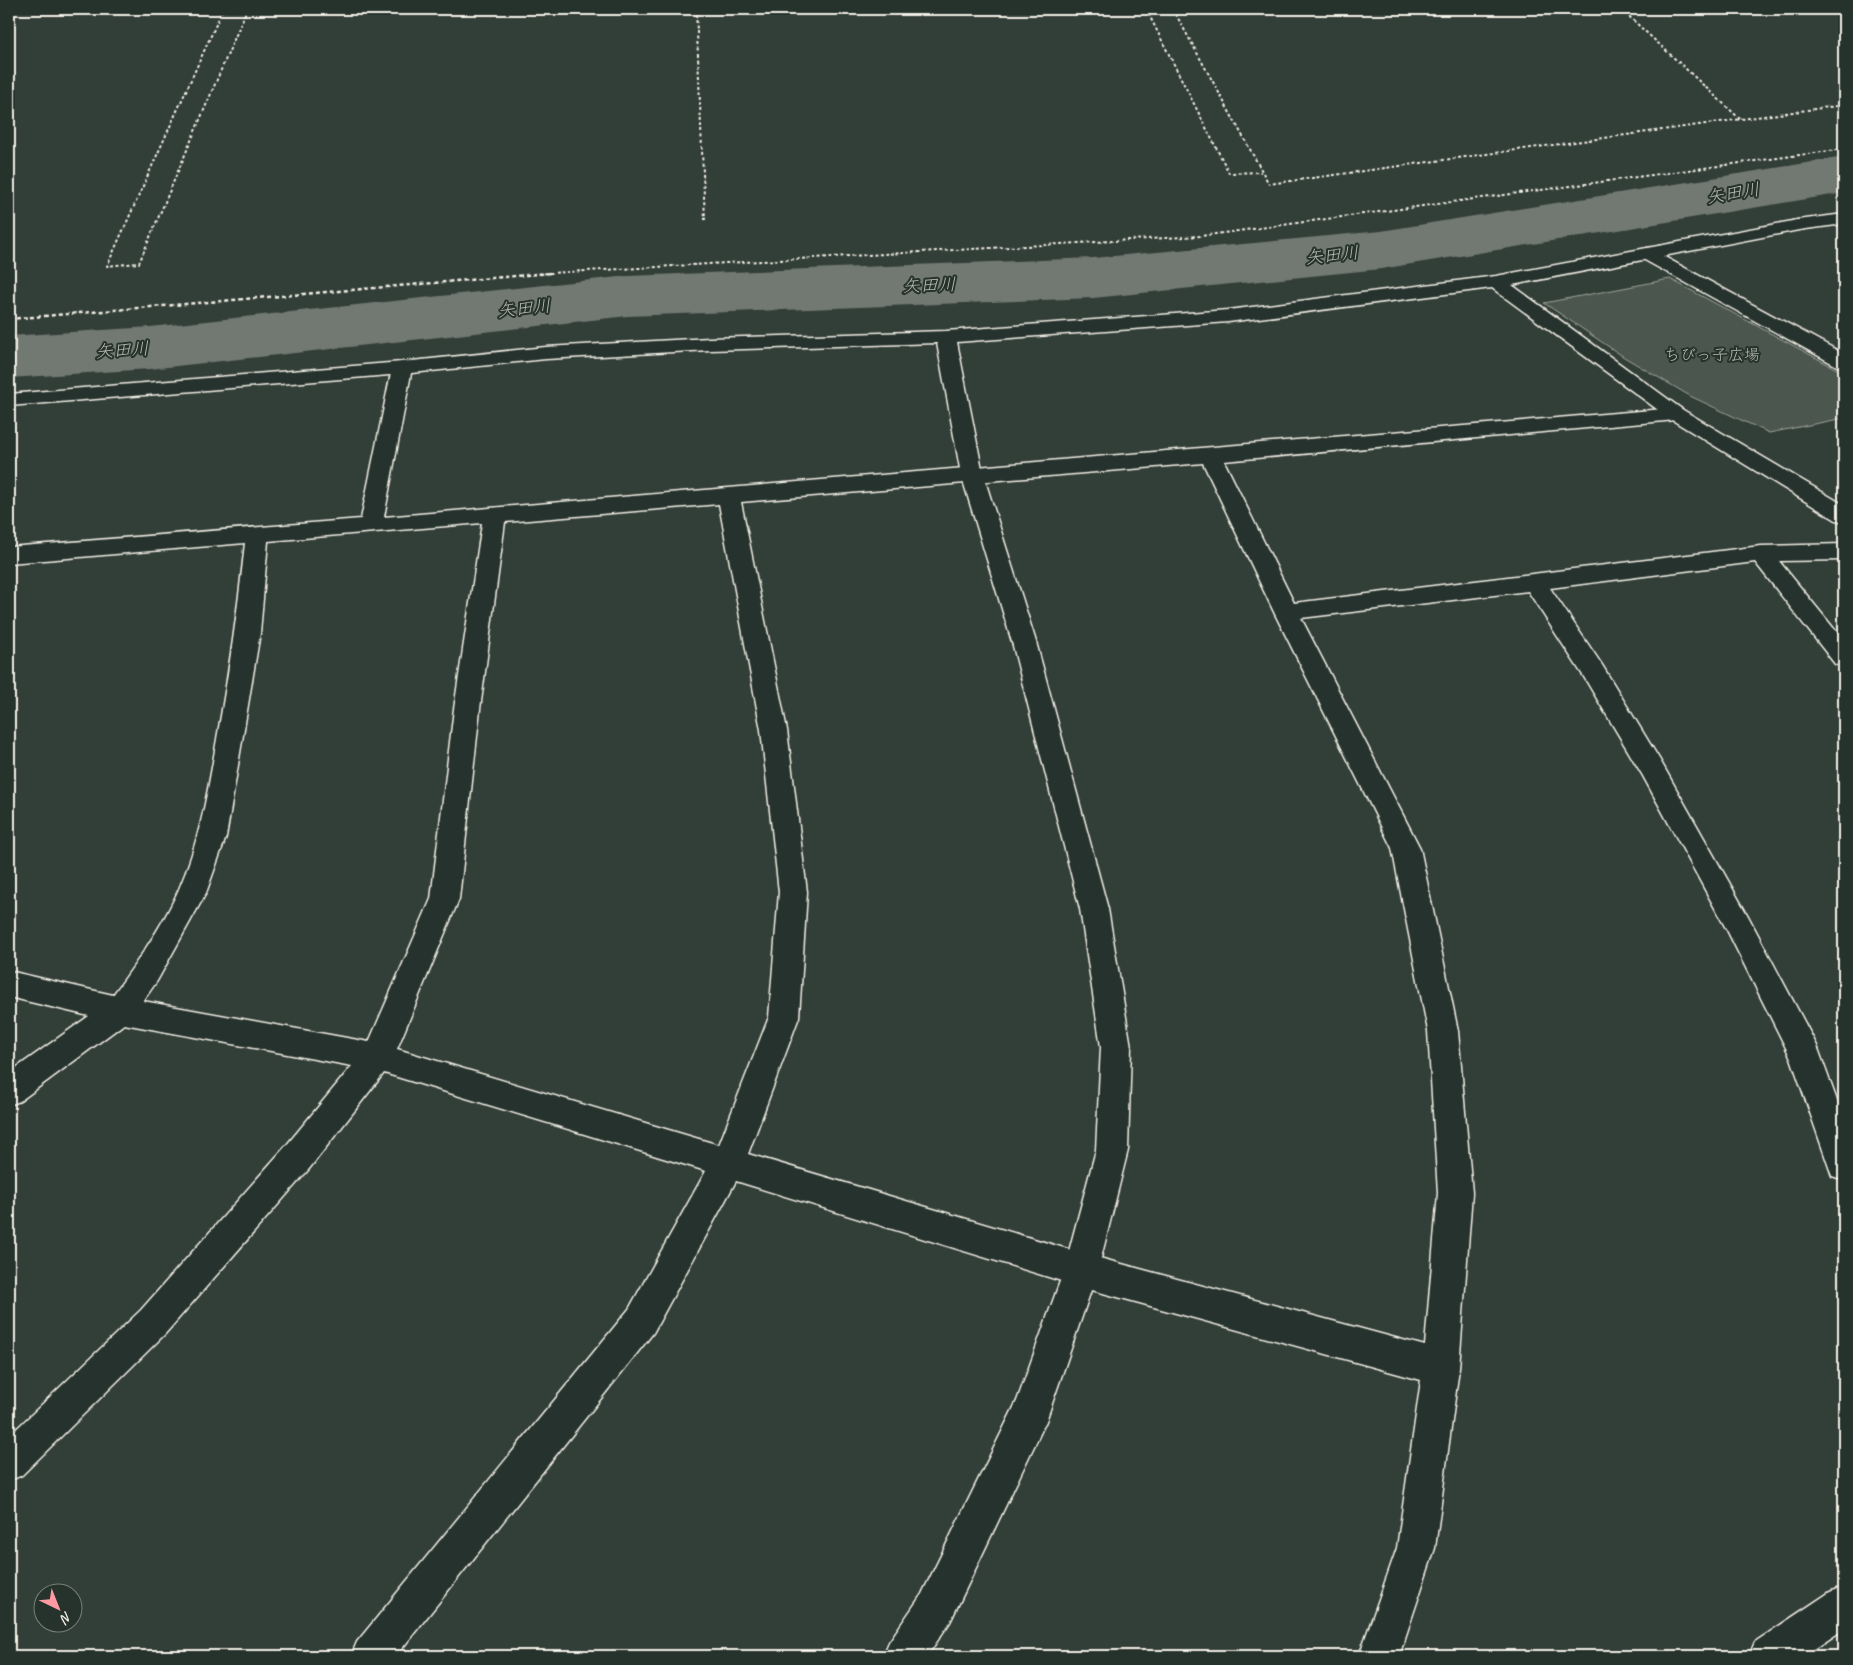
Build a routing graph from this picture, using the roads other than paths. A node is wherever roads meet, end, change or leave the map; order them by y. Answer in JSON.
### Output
{"nodes":[{"id":1,"x":1844,"y":219,"type":"edge"},
{"id":2,"x":1648,"y":254,"type":"junction"},
{"id":3,"x":1496,"y":282,"type":"junction"},
{"id":4,"x":946,"y":337,"type":"junction"},
{"id":5,"x":1844,"y":362,"type":"edge"},
{"id":6,"x":402,"y":368,"type":"junction"},
{"id":7,"x":9,"y":400,"type":"edge"},
{"id":8,"x":1676,"y":414,"type":"junction"},
{"id":9,"x":1211,"y":456,"type":"junction"},
{"id":10,"x":972,"y":474,"type":"junction"},
{"id":11,"x":728,"y":494,"type":"junction"},
{"id":12,"x":495,"y":515,"type":"junction"},
{"id":13,"x":1844,"y":515,"type":"edge"},
{"id":14,"x":371,"y":525,"type":"junction"},
{"id":15,"x":257,"y":535,"type":"junction"},
{"id":16,"x":1844,"y":552,"type":"edge"},
{"id":17,"x":1761,"y":554,"type":"junction"},
{"id":18,"x":11,"y":560,"type":"edge"},
{"id":19,"x":1534,"y":582,"type":"junction"},
{"id":20,"x":1286,"y":612,"type":"junction"},
{"id":21,"x":1844,"y":658,"type":"edge"},
{"id":22,"x":9,"y":984,"type":"edge"},
{"id":23,"x":120,"y":1010,"type":"junction"},
{"id":24,"x":378,"y":1057,"type":"junction"},
{"id":25,"x":9,"y":1091,"type":"edge"},
{"id":26,"x":729,"y":1162,"type":"junction"},
{"id":27,"x":1844,"y":1165,"type":"edge"},
{"id":28,"x":1082,"y":1270,"type":"junction"},
{"id":29,"x":1441,"y":1368,"type":"junction"},
{"id":30,"x":9,"y":1462,"type":"edge"},
{"id":31,"x":1844,"y":1606,"type":"edge"},
{"id":32,"x":371,"y":1656,"type":"edge"},
{"id":33,"x":903,"y":1656,"type":"edge"},
{"id":34,"x":1379,"y":1656,"type":"edge"},
{"id":35,"x":1769,"y":1656,"type":"edge"}],
"edges":[{"from":1,"to":2,"type":"street"},
{"from":2,"to":3,"type":"street"},
{"from":2,"to":5,"type":"street"},
{"from":3,"to":4,"type":"street"},
{"from":3,"to":8,"type":"street"},
{"from":4,"to":6,"type":"street"},
{"from":4,"to":10,"type":"street"},
{"from":6,"to":7,"type":"street"},
{"from":6,"to":14,"type":"street"},
{"from":8,"to":9,"type":"street"},
{"from":8,"to":13,"type":"street"},
{"from":9,"to":10,"type":"street"},
{"from":9,"to":20,"type":"street"},
{"from":10,"to":11,"type":"street"},
{"from":10,"to":28,"type":"street"},
{"from":11,"to":12,"type":"street"},
{"from":11,"to":26,"type":"street"},
{"from":12,"to":14,"type":"street"},
{"from":12,"to":24,"type":"street"},
{"from":14,"to":15,"type":"street"},
{"from":15,"to":18,"type":"street"},
{"from":15,"to":23,"type":"street"},
{"from":16,"to":17,"type":"street"},
{"from":17,"to":19,"type":"street"},
{"from":17,"to":21,"type":"street"},
{"from":19,"to":20,"type":"street"},
{"from":19,"to":27,"type":"street"},
{"from":20,"to":29,"type":"street"},
{"from":22,"to":23,"type":"street"},
{"from":23,"to":24,"type":"street"},
{"from":23,"to":25,"type":"street"},
{"from":24,"to":26,"type":"street"},
{"from":24,"to":30,"type":"street"},
{"from":26,"to":28,"type":"street"},
{"from":26,"to":32,"type":"street"},
{"from":28,"to":29,"type":"street"},
{"from":28,"to":33,"type":"street"},
{"from":29,"to":34,"type":"street"},
{"from":31,"to":35,"type":"street"}]}
